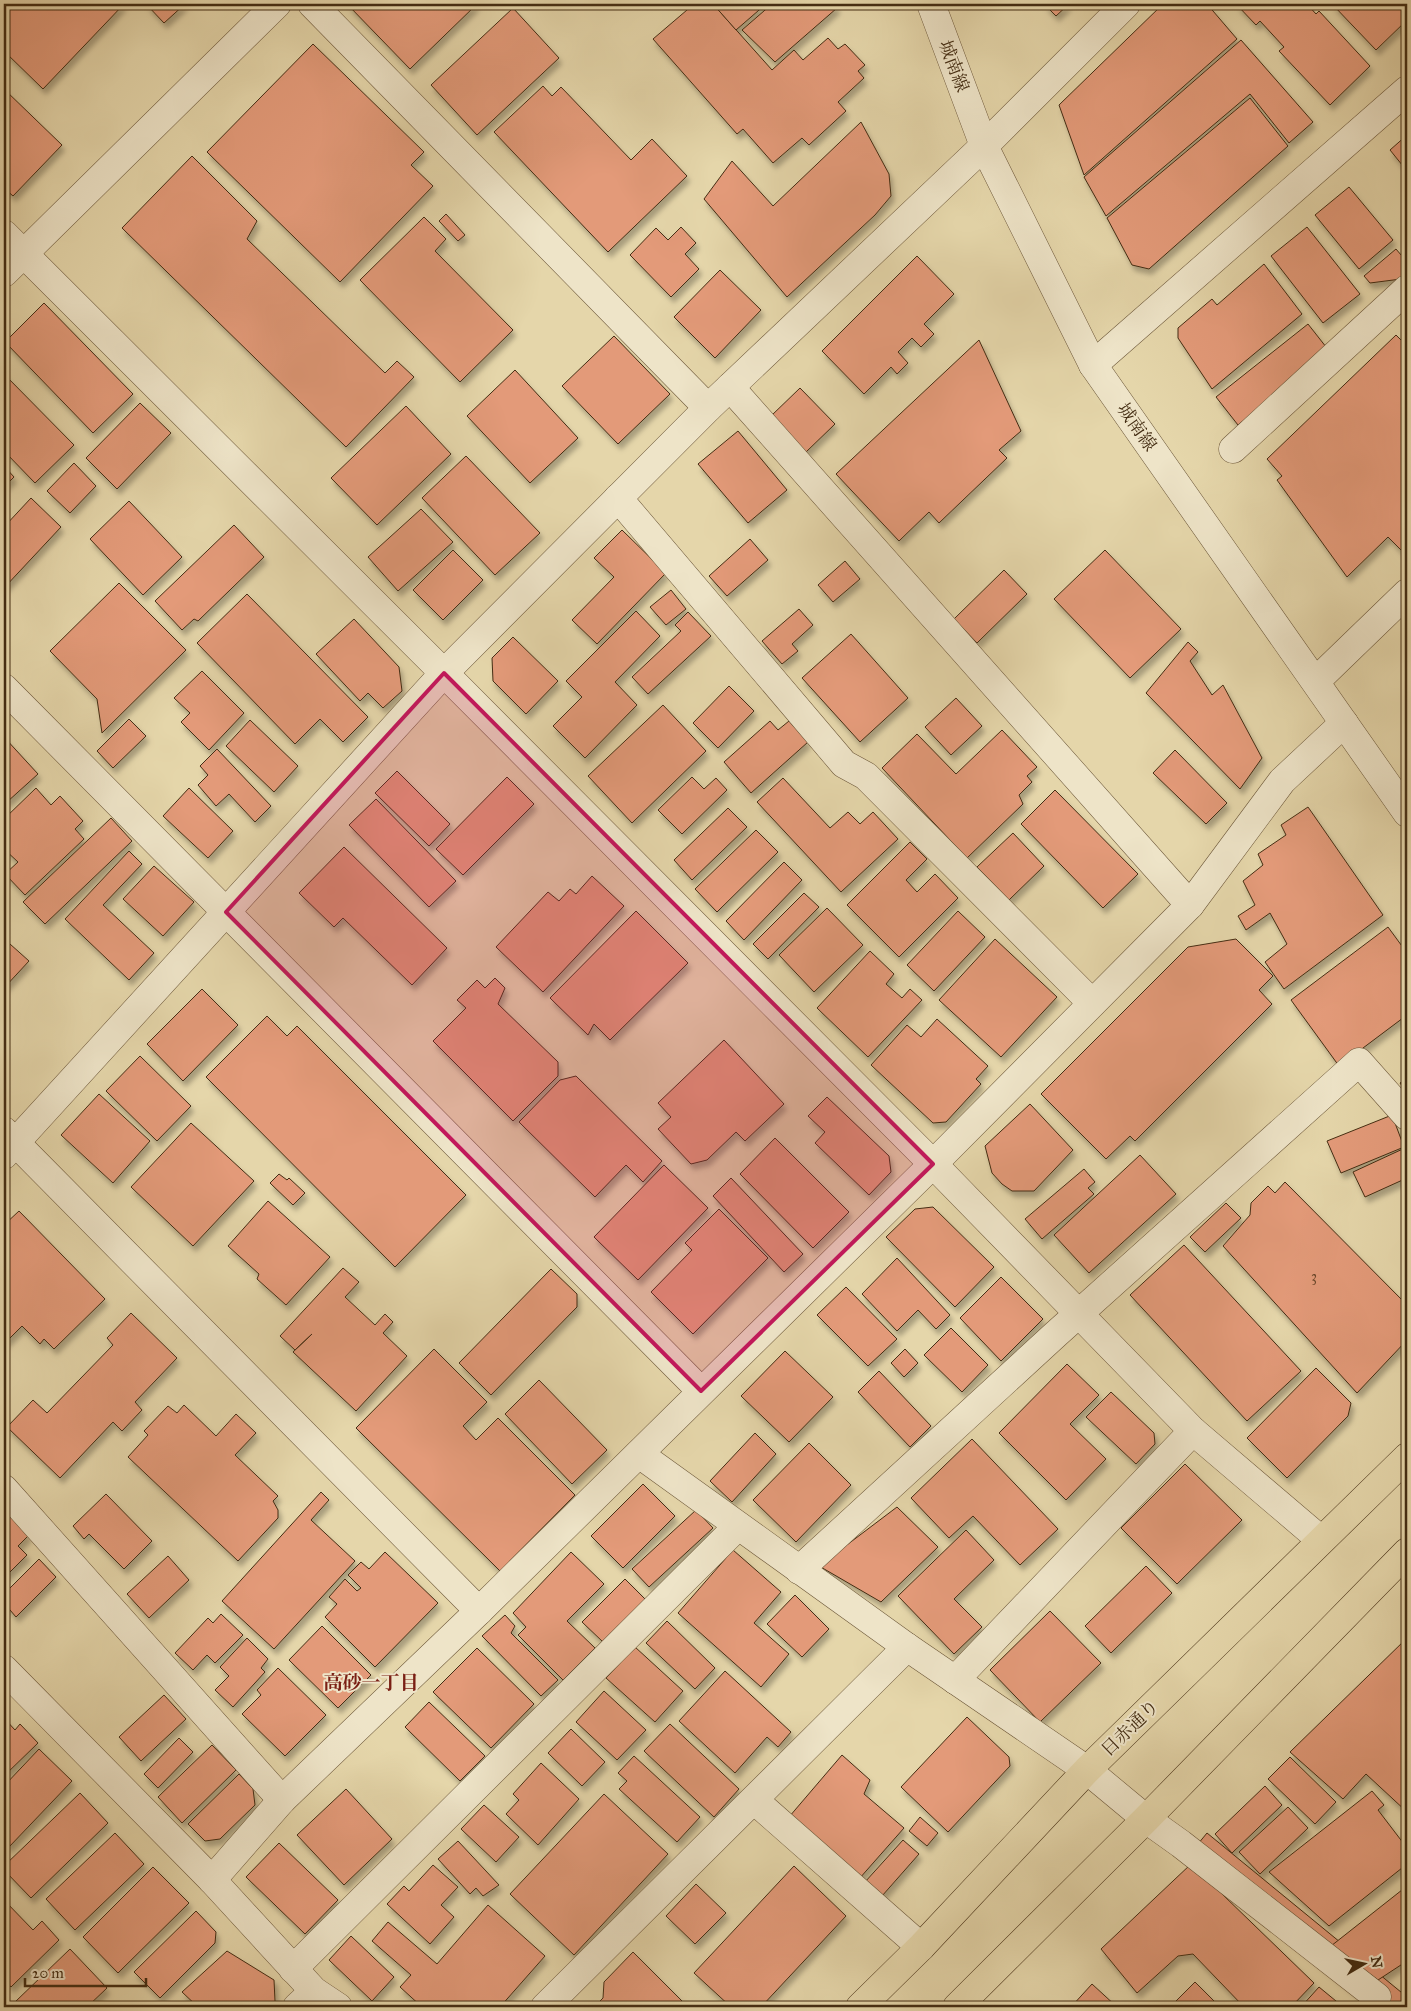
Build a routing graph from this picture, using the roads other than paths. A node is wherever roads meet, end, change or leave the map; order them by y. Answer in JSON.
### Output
{"nodes":[{"id":1,"x":277,"y":4,"type":"edge"},
{"id":2,"x":312,"y":4,"type":"edge"},
{"id":3,"x":931,"y":4,"type":"edge"},
{"id":4,"x":1126,"y":4,"type":"edge"},
{"id":5,"x":1407,"y":90,"type":"edge"},
{"id":6,"x":984,"y":146,"type":"junction"},
{"id":7,"x":4,"y":234,"type":"edge"},
{"id":8,"x":23,"y":254,"type":"junction"},
{"id":9,"x":4,"y":273,"type":"edge"},
{"id":10,"x":1407,"y":289,"type":"edge"},
{"id":11,"x":1093,"y":365,"type":"junction"},
{"id":12,"x":730,"y":387,"type":"junction"},
{"id":13,"x":708,"y":408,"type":"junction"},
{"id":14,"x":1233,"y":449,"type":"dead end"},
{"id":15,"x":618,"y":498,"type":"junction"},
{"id":16,"x":1407,"y":593,"type":"edge"},
{"id":17,"x":444,"y":672,"type":"junction"},
{"id":18,"x":1316,"y":681,"type":"junction"},
{"id":19,"x":4,"y":688,"type":"edge"},
{"id":20,"x":1344,"y":722,"type":"junction"},
{"id":21,"x":1407,"y":814,"type":"edge"},
{"id":22,"x":1190,"y":905,"type":"junction"},
{"id":23,"x":226,"y":912,"type":"junction"},
{"id":24,"x":1092,"y":1003,"type":"junction"},
{"id":25,"x":1407,"y":1116,"type":"edge"},
{"id":26,"x":7,"y":1143,"type":"edge"},
{"id":27,"x":933,"y":1164,"type":"junction"},
{"id":28,"x":1079,"y":1314,"type":"junction"},
{"id":29,"x":701,"y":1390,"type":"junction"},
{"id":30,"x":1193,"y":1431,"type":"junction"},
{"id":31,"x":639,"y":1454,"type":"junction"},
{"id":32,"x":1407,"y":1457,"type":"edge"},
{"id":33,"x":4,"y":1489,"type":"edge"},
{"id":34,"x":738,"y":1526,"type":"junction"},
{"id":35,"x":1321,"y":1540,"type":"junction"},
{"id":36,"x":1407,"y":1552,"type":"edge"},
{"id":37,"x":799,"y":1570,"type":"junction"},
{"id":38,"x":479,"y":1611,"type":"junction"},
{"id":39,"x":907,"y":1647,"type":"junction"},
{"id":40,"x":4,"y":1669,"type":"edge"},
{"id":41,"x":955,"y":1680,"type":"junction"},
{"id":42,"x":1087,"y":1770,"type":"junction"},
{"id":43,"x":282,"y":1800,"type":"junction"},
{"id":44,"x":754,"y":1800,"type":"junction"},
{"id":45,"x":1146,"y":1819,"type":"junction"},
{"id":46,"x":212,"y":1880,"type":"junction"},
{"id":47,"x":921,"y":1947,"type":"junction"},
{"id":48,"x":294,"y":1969,"type":"junction"},
{"id":49,"x":306,"y":1999,"type":"edge"},
{"id":50,"x":1378,"y":2004,"type":"edge"},
{"id":51,"x":338,"y":2007,"type":"edge"},
{"id":52,"x":545,"y":2007,"type":"edge"},
{"id":53,"x":860,"y":2007,"type":"edge"},
{"id":54,"x":957,"y":2007,"type":"edge"}],
"edges":[{"from":1,"to":8,"type":"street"},
{"from":2,"to":13,"type":"street"},
{"from":3,"to":6,"type":"street","name":"城南線"},
{"from":4,"to":6,"type":"street"},
{"from":5,"to":11,"type":"street"},
{"from":6,"to":11,"type":"street","name":"城南線"},
{"from":6,"to":12,"type":"street"},
{"from":7,"to":8,"type":"street"},
{"from":8,"to":9,"type":"street"},
{"from":8,"to":17,"type":"street"},
{"from":10,"to":14,"type":"street"},
{"from":11,"to":18,"type":"street","name":"城南線"},
{"from":12,"to":13,"type":"street"},
{"from":12,"to":22,"type":"street"},
{"from":13,"to":15,"type":"street"},
{"from":15,"to":17,"type":"street"},
{"from":15,"to":24,"type":"street"},
{"from":16,"to":18,"type":"street"},
{"from":17,"to":23,"type":"street"},
{"from":17,"to":27,"type":"street"},
{"from":18,"to":20,"type":"street","name":"城南線"},
{"from":19,"to":23,"type":"street"},
{"from":20,"to":21,"type":"street","name":"城南線"},
{"from":20,"to":22,"type":"street"},
{"from":22,"to":24,"type":"street"},
{"from":23,"to":26,"type":"street"},
{"from":23,"to":29,"type":"street"},
{"from":24,"to":27,"type":"street"},
{"from":25,"to":28,"type":"street"},
{"from":26,"to":38,"type":"street"},
{"from":27,"to":28,"type":"street"},
{"from":27,"to":29,"type":"street"},
{"from":28,"to":30,"type":"street"},
{"from":28,"to":37,"type":"street"},
{"from":29,"to":31,"type":"street"},
{"from":30,"to":35,"type":"street"},
{"from":30,"to":41,"type":"street"},
{"from":31,"to":34,"type":"street"},
{"from":31,"to":38,"type":"street"},
{"from":32,"to":35,"type":"main road","name":"日赤通り"},
{"from":33,"to":43,"type":"street"},
{"from":34,"to":37,"type":"street"},
{"from":34,"to":48,"type":"street"},
{"from":35,"to":42,"type":"main road","name":"日赤通り"},
{"from":36,"to":45,"type":"main road"},
{"from":37,"to":39,"type":"street"},
{"from":38,"to":43,"type":"street"},
{"from":39,"to":41,"type":"street"},
{"from":39,"to":44,"type":"street"},
{"from":40,"to":46,"type":"street"},
{"from":41,"to":42,"type":"street"},
{"from":42,"to":45,"type":"street"},
{"from":42,"to":47,"type":"main road","name":"日赤通り"},
{"from":43,"to":46,"type":"street"},
{"from":44,"to":47,"type":"street"},
{"from":44,"to":52,"type":"street"},
{"from":45,"to":50,"type":"street"},
{"from":45,"to":54,"type":"main road"},
{"from":46,"to":48,"type":"street"},
{"from":47,"to":53,"type":"main road","name":"日赤通り"},
{"from":48,"to":49,"type":"street"},
{"from":49,"to":51,"type":"street"}]}
